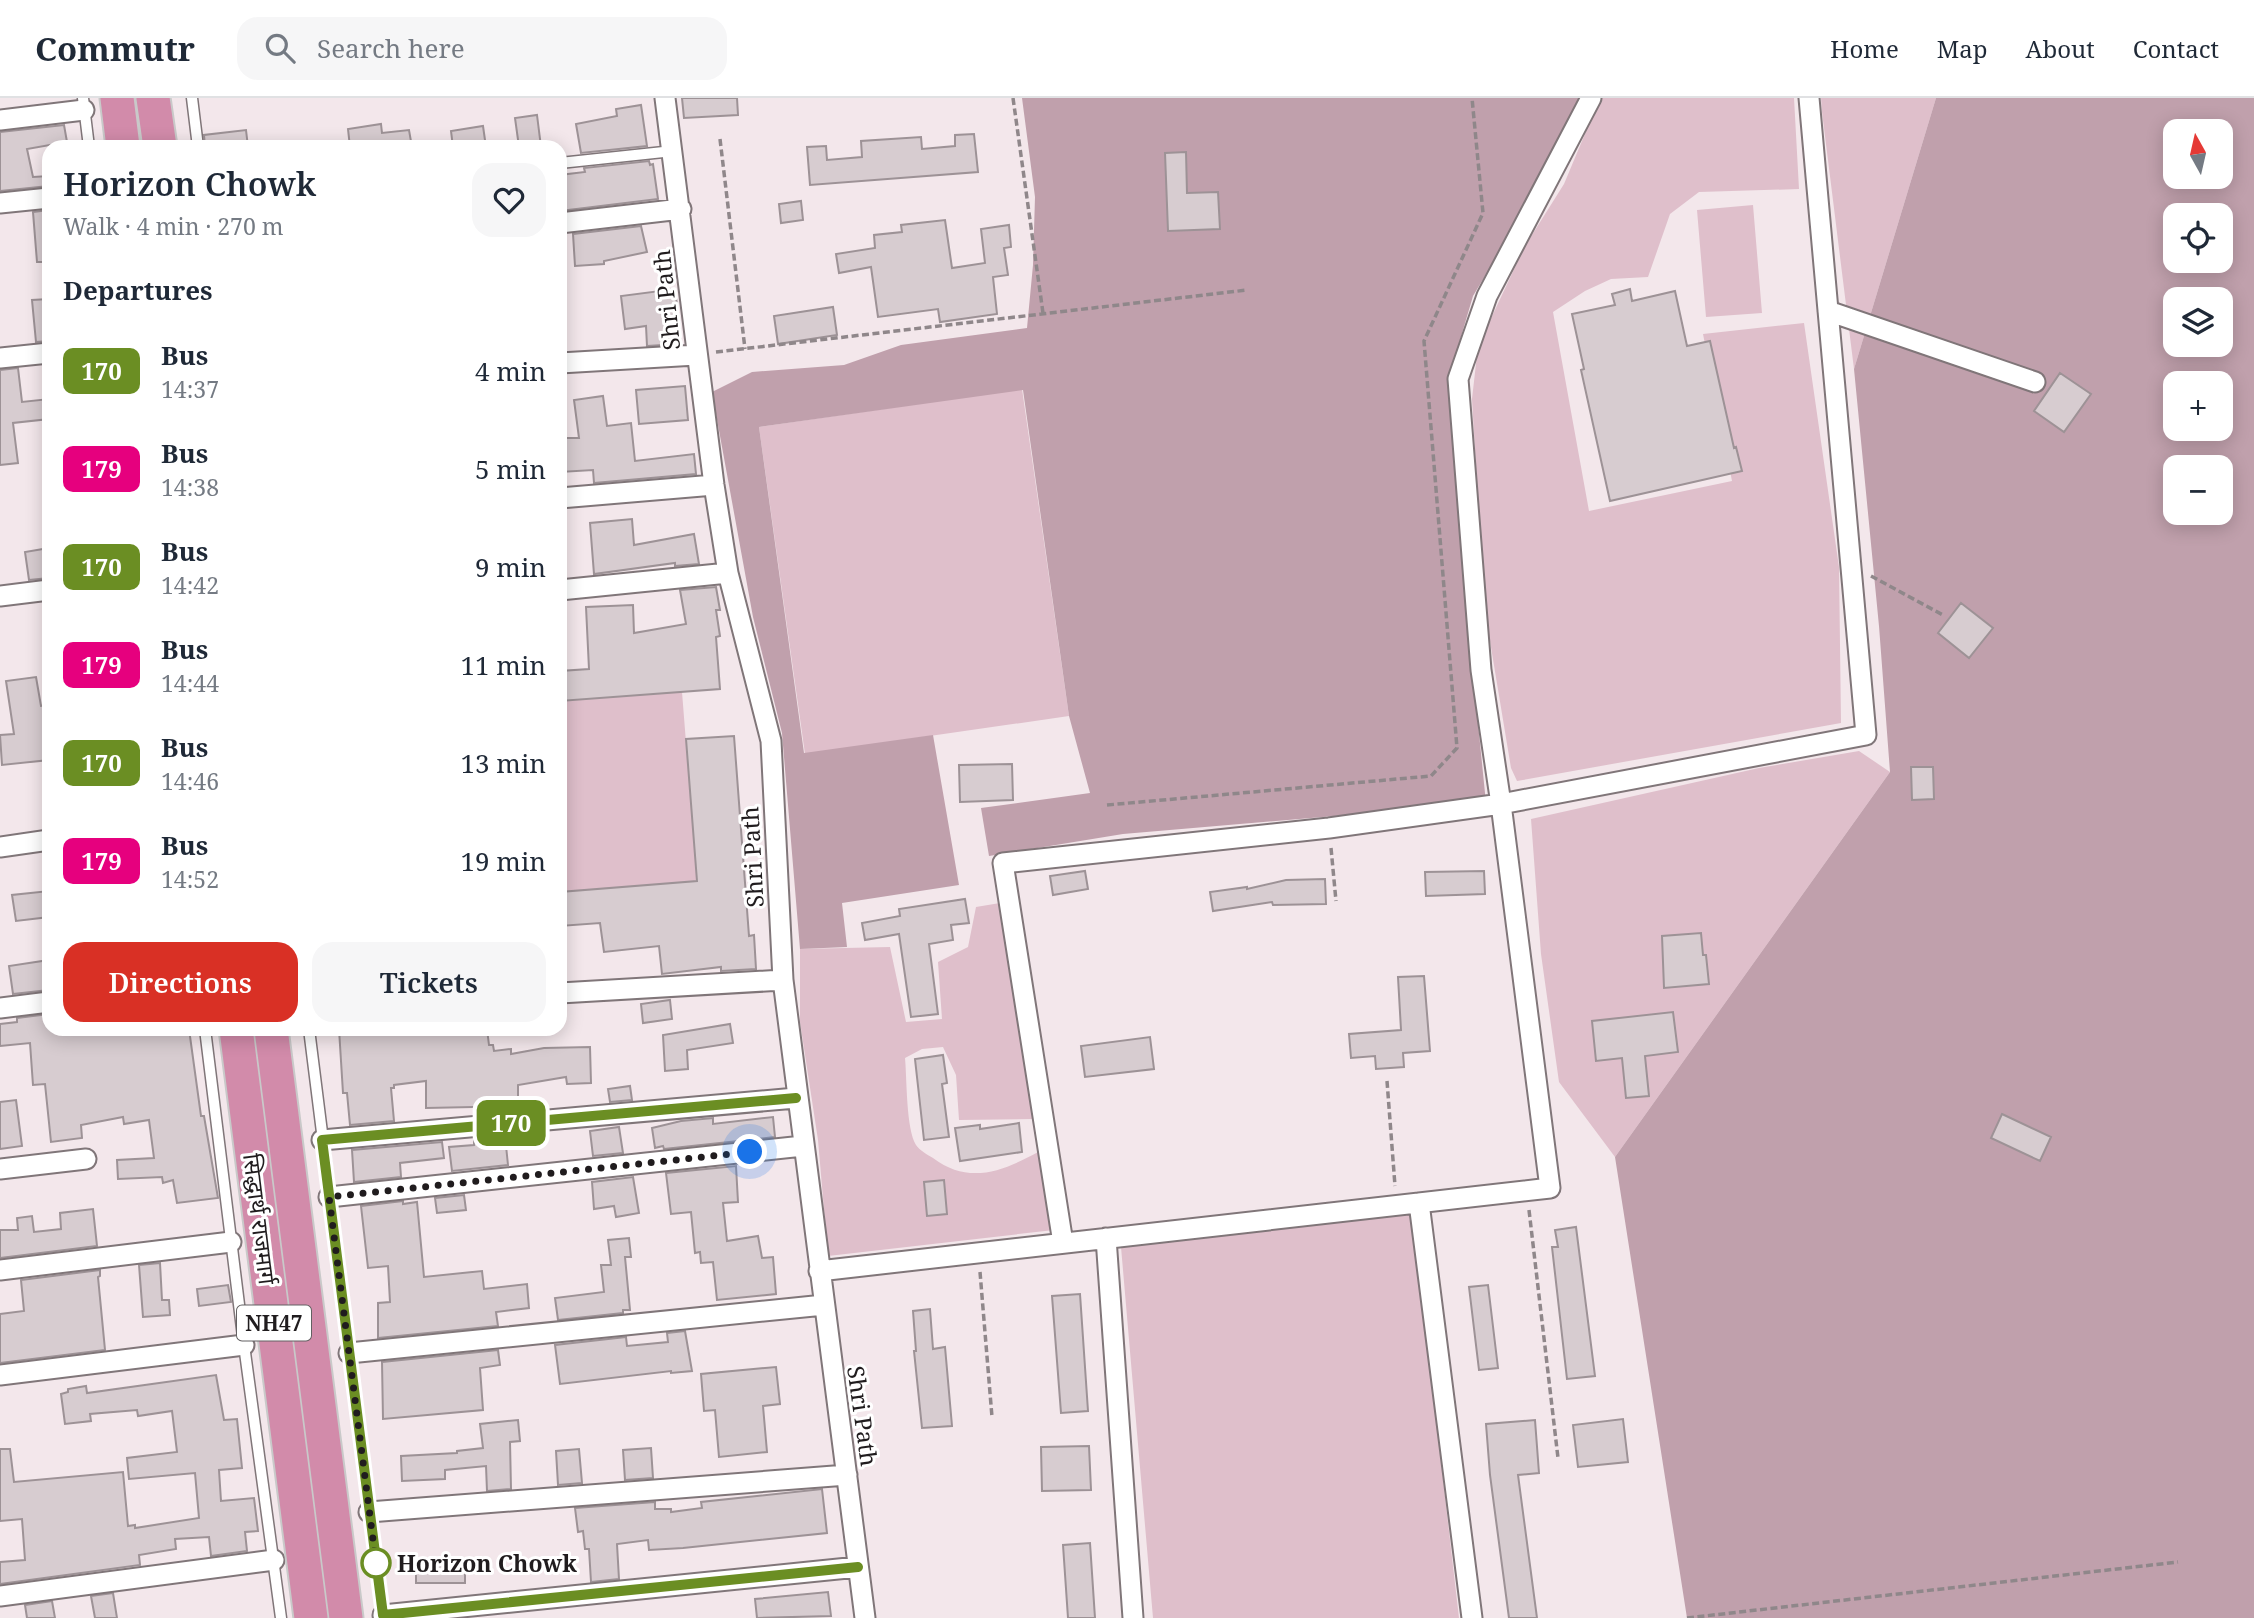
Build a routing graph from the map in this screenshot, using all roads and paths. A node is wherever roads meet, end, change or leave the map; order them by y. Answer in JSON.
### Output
{"nodes":[{"id":1,"x":117,"y":98,"type":"edge"},
{"id":2,"x":153,"y":98,"type":"edge"},
{"id":3,"x":192,"y":98,"type":"edge"},
{"id":4,"x":665,"y":98,"type":"edge"},
{"id":5,"x":1013,"y":98,"type":"edge"},
{"id":6,"x":1472,"y":98,"type":"edge"},
{"id":7,"x":1591,"y":98,"type":"edge"},
{"id":8,"x":1809,"y":98,"type":"edge"},
{"id":9,"x":84,"y":104,"type":"edge"},
{"id":10,"x":0,"y":120,"type":"edge"},
{"id":11,"x":720,"y":139,"type":"dead end"},
{"id":12,"x":88,"y":140,"type":"edge"},
{"id":13,"x":122,"y":140,"type":"edge"},
{"id":14,"x":159,"y":140,"type":"edge"},
{"id":15,"x":197,"y":140,"type":"edge"},
{"id":16,"x":673,"y":151,"type":"junction"},
{"id":17,"x":567,"y":162,"type":"edge"},
{"id":18,"x":42,"y":199,"type":"edge"},
{"id":19,"x":0,"y":203,"type":"edge"},
{"id":20,"x":681,"y":209,"type":"junction"},
{"id":21,"x":567,"y":222,"type":"edge"},
{"id":22,"x":1247,"y":290,"type":"dead end"},
{"id":23,"x":1828,"y":311,"type":"junction"},
{"id":24,"x":1043,"y":313,"type":"junction"},
{"id":25,"x":745,"y":349,"type":"junction"},
{"id":26,"x":42,"y":353,"type":"edge"},
{"id":27,"x":696,"y":355,"type":"junction"},
{"id":28,"x":0,"y":358,"type":"edge"},
{"id":29,"x":567,"y":363,"type":"edge"},
{"id":30,"x":2035,"y":382,"type":"dead end"},
{"id":31,"x":714,"y":485,"type":"junction"},
{"id":32,"x":567,"y":497,"type":"edge"},
{"id":33,"x":1851,"y":565,"type":"junction"},
{"id":34,"x":728,"y":573,"type":"junction"},
{"id":35,"x":567,"y":589,"type":"edge"},
{"id":36,"x":42,"y":591,"type":"edge"},
{"id":37,"x":0,"y":596,"type":"edge"},
{"id":38,"x":1943,"y":615,"type":"dead end"},
{"id":39,"x":1501,"y":804,"type":"junction"},
{"id":40,"x":1107,"y":805,"type":"dead end"},
{"id":41,"x":1329,"y":828,"type":"junction"},
{"id":42,"x":42,"y":841,"type":"edge"},
{"id":43,"x":0,"y":847,"type":"edge"},
{"id":44,"x":1335,"y":901,"type":"dead end"},
{"id":45,"x":783,"y":980,"type":"junction"},
{"id":46,"x":567,"y":993,"type":"edge"},
{"id":47,"x":42,"y":1003,"type":"edge"},
{"id":48,"x":0,"y":1008,"type":"edge"},
{"id":49,"x":206,"y":1036,"type":"edge"},
{"id":50,"x":237,"y":1036,"type":"edge"},
{"id":51,"x":272,"y":1036,"type":"edge"},
{"id":52,"x":310,"y":1036,"type":"edge"},
{"id":53,"x":1387,"y":1081,"type":"dead end"},
{"id":54,"x":796,"y":1098,"type":"junction"},
{"id":55,"x":322,"y":1140,"type":"junction"},
{"id":56,"x":803,"y":1146,"type":"junction"},
{"id":57,"x":86,"y":1159,"type":"dead end"},
{"id":58,"x":0,"y":1169,"type":"edge"},
{"id":59,"x":1527,"y":1191,"type":"junction"},
{"id":60,"x":329,"y":1197,"type":"junction"},
{"id":61,"x":1419,"y":1203,"type":"junction"},
{"id":62,"x":1397,"y":1205,"type":"junction"},
{"id":63,"x":1106,"y":1238,"type":"junction"},
{"id":64,"x":231,"y":1242,"type":"junction"},
{"id":65,"x":1063,"y":1243,"type":"junction"},
{"id":66,"x":978,"y":1253,"type":"junction"},
{"id":67,"x":0,"y":1270,"type":"edge"},
{"id":68,"x":819,"y":1271,"type":"junction"},
{"id":69,"x":824,"y":1304,"type":"junction"},
{"id":70,"x":244,"y":1345,"type":"junction"},
{"id":71,"x":349,"y":1353,"type":"junction"},
{"id":72,"x":0,"y":1375,"type":"edge"},
{"id":73,"x":992,"y":1417,"type":"dead end"},
{"id":74,"x":1558,"y":1458,"type":"dead end"},
{"id":75,"x":847,"y":1475,"type":"junction"},
{"id":76,"x":369,"y":1512,"type":"junction"},
{"id":77,"x":274,"y":1560,"type":"junction"},
{"id":78,"x":2178,"y":1562,"type":"dead end"},
{"id":79,"x":858,"y":1567,"type":"junction"},
{"id":80,"x":0,"y":1596,"type":"edge"},
{"id":81,"x":383,"y":1617,"type":"edge"},
{"id":82,"x":281,"y":1618,"type":"edge"},
{"id":83,"x":311,"y":1618,"type":"edge"},
{"id":84,"x":346,"y":1618,"type":"edge"},
{"id":85,"x":865,"y":1618,"type":"edge"},
{"id":86,"x":1133,"y":1618,"type":"edge"},
{"id":87,"x":1472,"y":1618,"type":"edge"},
{"id":88,"x":1687,"y":1618,"type":"edge"}],
"edges":[{"from":1,"to":13,"type":"highway"},
{"from":2,"to":14,"type":"highway"},
{"from":3,"to":15,"type":"lane"},
{"from":4,"to":16,"type":"street","name":"Shri Path"},
{"from":5,"to":24,"type":"path"},
{"from":6,"to":40,"type":"path"},
{"from":7,"to":39,"type":"street"},
{"from":8,"to":23,"type":"street"},
{"from":9,"to":10,"type":"street"},
{"from":9,"to":12,"type":"lane"},
{"from":11,"to":25,"type":"path"},
{"from":16,"to":17,"type":"lane"},
{"from":16,"to":20,"type":"street","name":"Shri Path"},
{"from":18,"to":19,"type":"street"},
{"from":20,"to":21,"type":"street"},
{"from":20,"to":27,"type":"street","name":"Shri Path"},
{"from":22,"to":24,"type":"path"},
{"from":23,"to":30,"type":"street"},
{"from":23,"to":33,"type":"street"},
{"from":24,"to":25,"type":"path"},
{"from":25,"to":27,"type":"path"},
{"from":26,"to":28,"type":"street"},
{"from":27,"to":29,"type":"street"},
{"from":27,"to":31,"type":"street","name":"Shri Path"},
{"from":31,"to":32,"type":"street"},
{"from":31,"to":34,"type":"street","name":"Shri Path"},
{"from":33,"to":38,"type":"path"},
{"from":33,"to":39,"type":"street"},
{"from":34,"to":35,"type":"street"},
{"from":34,"to":45,"type":"street","name":"Shri Path"},
{"from":36,"to":37,"type":"street"},
{"from":39,"to":41,"type":"street"},
{"from":39,"to":59,"type":"street"},
{"from":41,"to":44,"type":"path"},
{"from":41,"to":65,"type":"street"},
{"from":42,"to":43,"type":"street"},
{"from":45,"to":46,"type":"street"},
{"from":45,"to":54,"type":"street","name":"Shri Path"},
{"from":47,"to":48,"type":"street"},
{"from":49,"to":64,"type":"lane"},
{"from":50,"to":83,"type":"highway","name":"सिद्धार्थ राजमार्ग","number":"NH47"},
{"from":51,"to":84,"type":"highway","name":"सिद्धार्थ राजमार्ग","number":"NH47"},
{"from":52,"to":55,"type":"lane"},
{"from":53,"to":62,"type":"path"},
{"from":54,"to":55,"type":"street"},
{"from":54,"to":56,"type":"street","name":"Shri Path"},
{"from":55,"to":60,"type":"lane"},
{"from":56,"to":60,"type":"street"},
{"from":56,"to":68,"type":"street","name":"Shri Path"},
{"from":57,"to":58,"type":"street"},
{"from":59,"to":61,"type":"street"},
{"from":59,"to":74,"type":"path"},
{"from":60,"to":71,"type":"lane"},
{"from":61,"to":62,"type":"street"},
{"from":61,"to":87,"type":"street"},
{"from":62,"to":63,"type":"street"},
{"from":63,"to":65,"type":"street"},
{"from":63,"to":86,"type":"street"},
{"from":64,"to":67,"type":"street"},
{"from":64,"to":70,"type":"lane"},
{"from":65,"to":66,"type":"street"},
{"from":66,"to":68,"type":"street"},
{"from":66,"to":73,"type":"path"},
{"from":68,"to":69,"type":"street","name":"Shri Path"},
{"from":69,"to":71,"type":"street"},
{"from":69,"to":75,"type":"street","name":"Shri Path"},
{"from":70,"to":72,"type":"street"},
{"from":70,"to":77,"type":"lane"},
{"from":71,"to":76,"type":"lane"},
{"from":75,"to":76,"type":"street"},
{"from":75,"to":79,"type":"street","name":"Shri Path"},
{"from":76,"to":81,"type":"lane"},
{"from":77,"to":80,"type":"street"},
{"from":77,"to":82,"type":"lane"},
{"from":78,"to":88,"type":"path"},
{"from":79,"to":81,"type":"street"},
{"from":79,"to":85,"type":"street","name":"Shri Path"}]}
